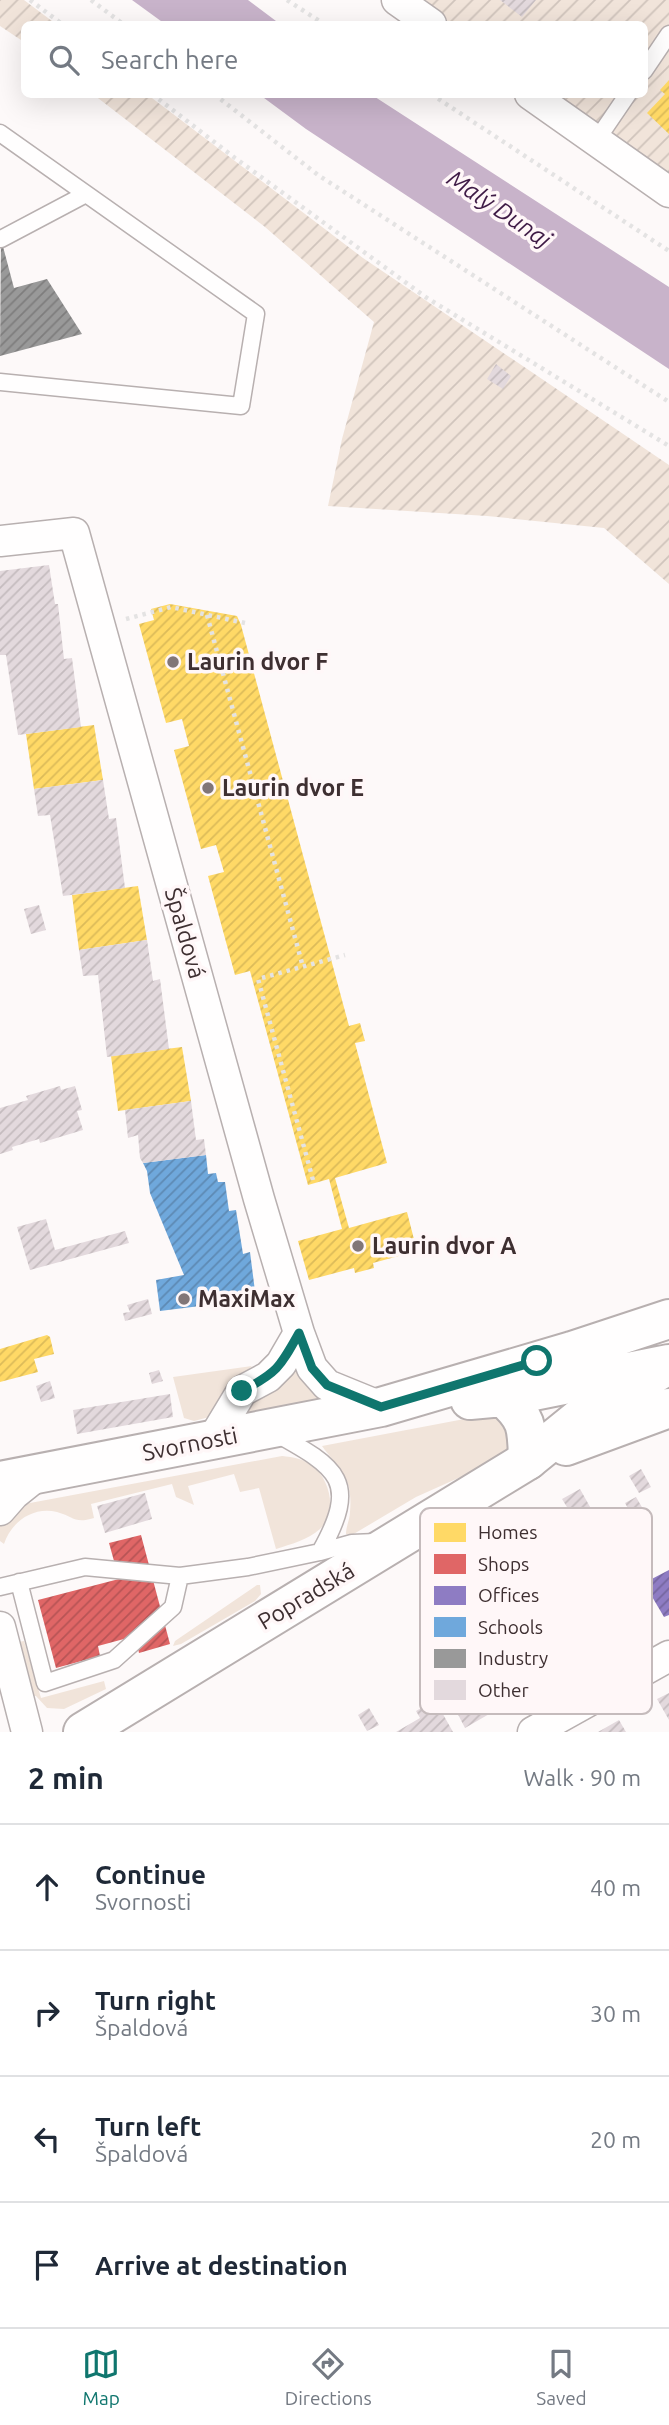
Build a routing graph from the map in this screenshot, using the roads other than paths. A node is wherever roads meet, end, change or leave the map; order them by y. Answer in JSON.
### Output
{"nodes":[{"id":1,"x":397,"y":0,"type":"edge"},
{"id":2,"x":427,"y":21,"type":"edge"},
{"id":3,"x":669,"y":34,"type":"edge"},
{"id":4,"x":648,"y":66,"type":"edge"},
{"id":5,"x":536,"y":98,"type":"edge"},
{"id":6,"x":625,"y":98,"type":"edge"},
{"id":7,"x":0,"y":133,"type":"edge"},
{"id":8,"x":596,"y":141,"type":"junction"},
{"id":9,"x":669,"y":192,"type":"edge"},
{"id":10,"x":86,"y":194,"type":"junction"},
{"id":11,"x":1,"y":239,"type":"edge"},
{"id":12,"x":0,"y":382,"type":"edge"},
{"id":13,"x":0,"y":541,"type":"edge"},
{"id":14,"x":669,"y":1319,"type":"edge"},
{"id":15,"x":299,"y":1333,"type":"junction"},
{"id":16,"x":669,"y":1364,"type":"edge"},
{"id":17,"x":503,"y":1397,"type":"junction"},
{"id":18,"x":381,"y":1407,"type":"junction"},
{"id":19,"x":669,"y":1408,"type":"edge"},
{"id":20,"x":267,"y":1429,"type":"junction"},
{"id":21,"x":213,"y":1439,"type":"junction"},
{"id":22,"x":528,"y":1460,"type":"junction"},
{"id":23,"x":39,"y":1474,"type":"junction"},
{"id":24,"x":0,"y":1481,"type":"edge"},
{"id":25,"x":451,"y":1508,"type":"edge"},
{"id":26,"x":0,"y":1510,"type":"edge"},
{"id":27,"x":420,"y":1527,"type":"edge"},
{"id":28,"x":396,"y":1542,"type":"junction"},
{"id":29,"x":320,"y":1552,"type":"junction"},
{"id":30,"x":180,"y":1576,"type":"junction"},
{"id":31,"x":19,"y":1582,"type":"junction"},
{"id":32,"x":0,"y":1587,"type":"edge"},
{"id":33,"x":0,"y":1627,"type":"edge"},
{"id":34,"x":669,"y":1656,"type":"edge"},
{"id":35,"x":652,"y":1666,"type":"edge"},
{"id":36,"x":565,"y":1714,"type":"edge"},
{"id":37,"x":27,"y":1732,"type":"edge"},
{"id":38,"x":83,"y":1732,"type":"edge"},
{"id":39,"x":533,"y":1732,"type":"edge"}],
"edges":[{"from":1,"to":2,"type":"street"},
{"from":3,"to":4,"type":"lane"},
{"from":5,"to":8,"type":"street"},
{"from":6,"to":8,"type":"lane"},
{"from":7,"to":10,"type":"lane"},
{"from":8,"to":9,"type":"street"},
{"from":10,"to":11,"type":"lane"},
{"from":10,"to":12,"type":"lane"},
{"from":13,"to":15,"type":"street","name":"Špaldová"},
{"from":14,"to":18,"type":"main road","name":"Svornosti"},
{"from":15,"to":18,"type":"street","name":"Špaldová"},
{"from":15,"to":21,"type":"street"},
{"from":16,"to":17,"type":"main road","name":"Svornosti"},
{"from":16,"to":22,"type":"main road","name":"Popradská"},
{"from":17,"to":18,"type":"main road","name":"Svornosti"},
{"from":17,"to":22,"type":"main road"},
{"from":18,"to":20,"type":"main road","name":"Svornosti"},
{"from":19,"to":22,"type":"main road","name":"Popradská"},
{"from":20,"to":21,"type":"main road","name":"Svornosti"},
{"from":20,"to":29,"type":"lane"},
{"from":21,"to":23,"type":"main road","name":"Svornosti"},
{"from":22,"to":25,"type":"main road","name":"Popradská"},
{"from":23,"to":24,"type":"main road","name":"Svornosti"},
{"from":23,"to":26,"type":"street"},
{"from":27,"to":28,"type":"main road","name":"Popradská"},
{"from":28,"to":29,"type":"lane"},
{"from":28,"to":38,"type":"main road","name":"Popradská"},
{"from":29,"to":30,"type":"lane"},
{"from":30,"to":31,"type":"lane"},
{"from":30,"to":31,"type":"lane"},
{"from":31,"to":32,"type":"lane"},
{"from":33,"to":37,"type":"street"},
{"from":34,"to":35,"type":"street"},
{"from":36,"to":39,"type":"street"}]}
